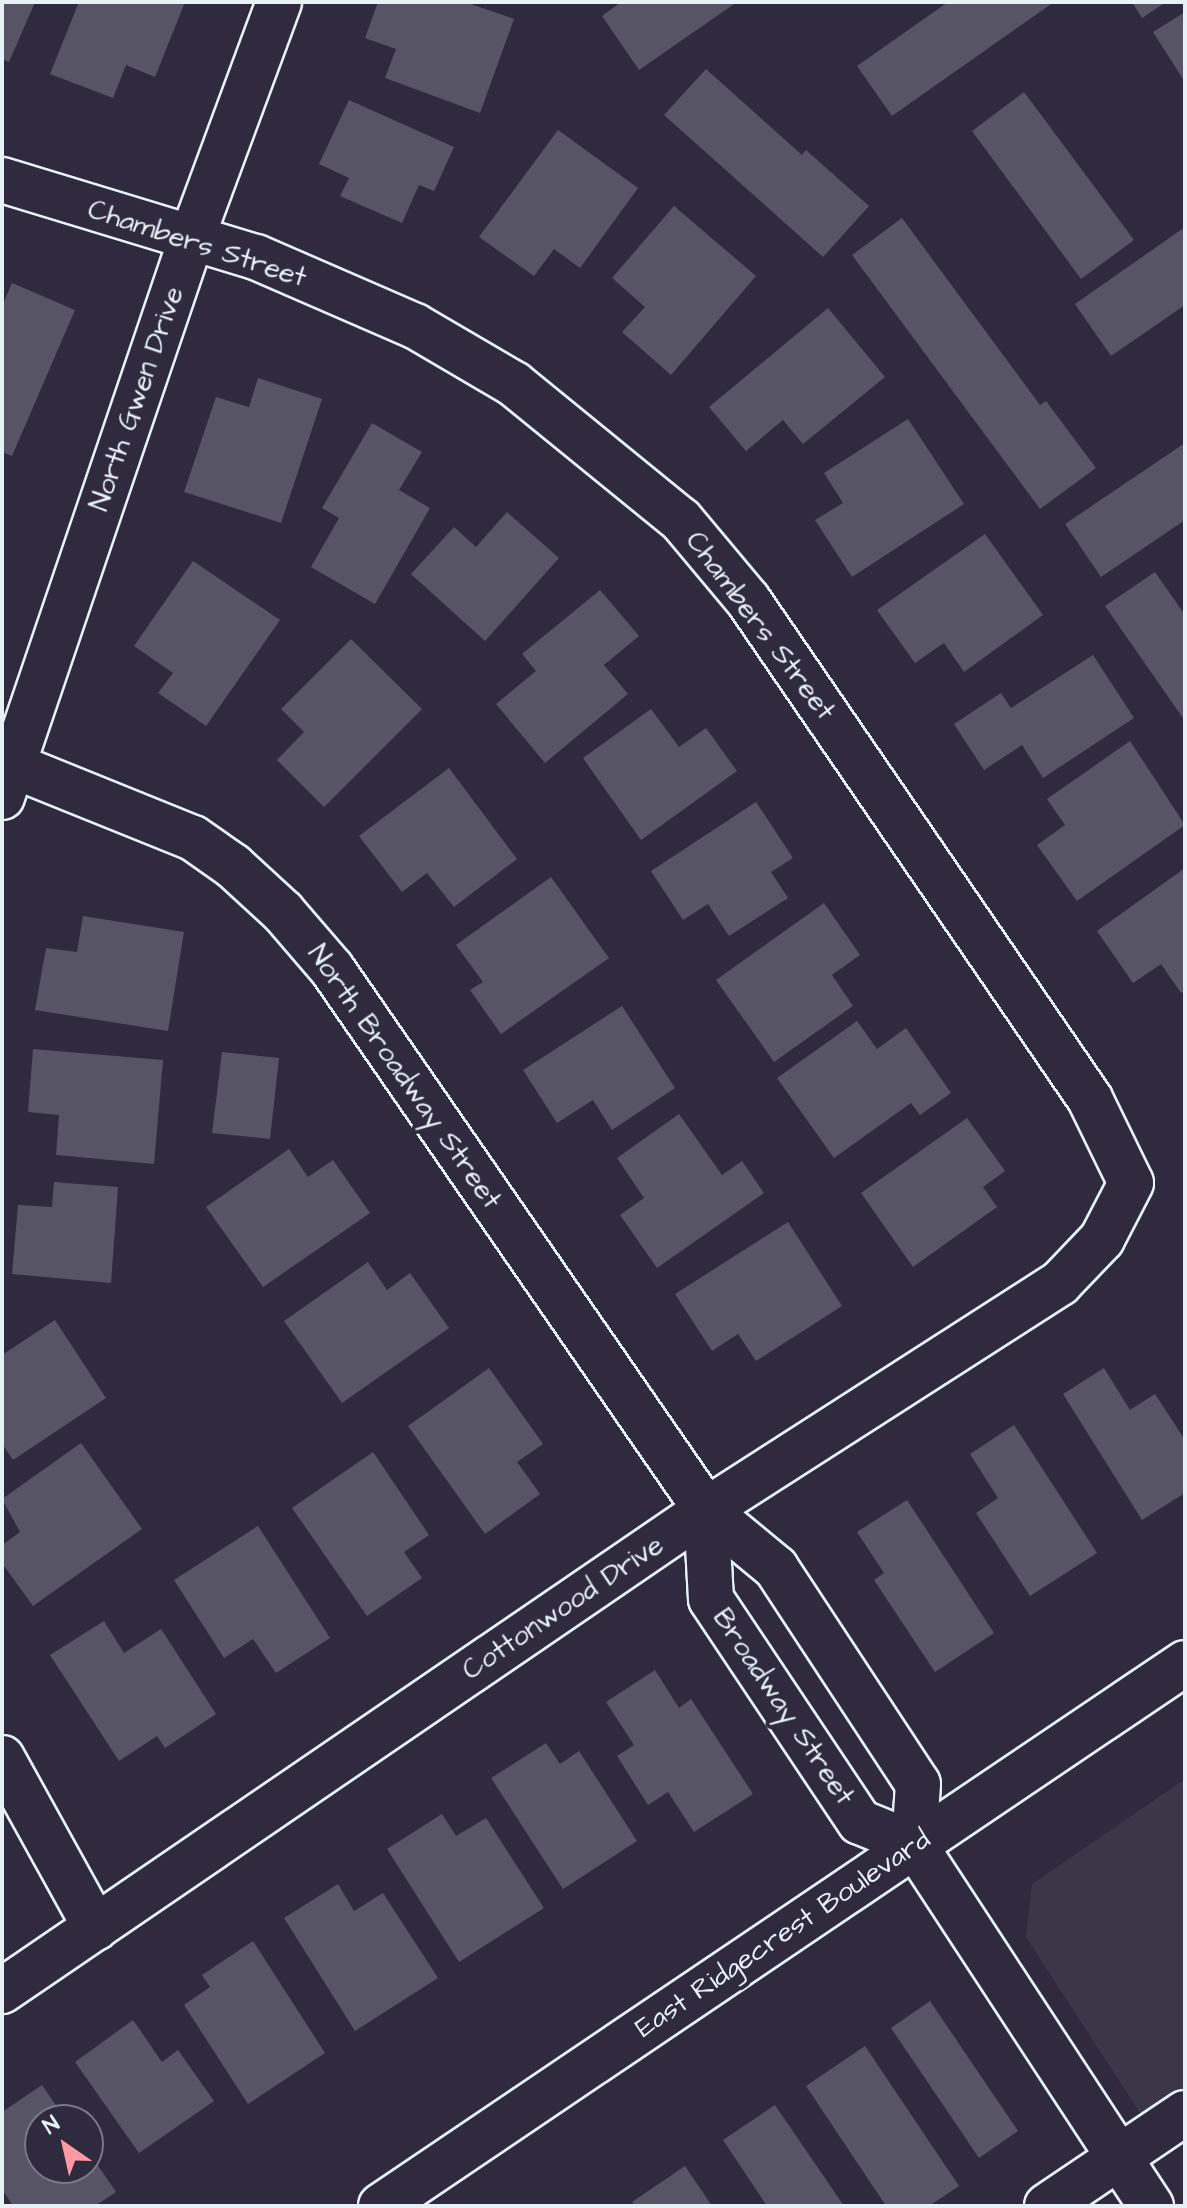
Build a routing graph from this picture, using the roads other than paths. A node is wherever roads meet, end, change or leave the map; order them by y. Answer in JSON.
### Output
{"nodes":[{"id":1,"x":279,"y":2,"type":"edge"},
{"id":2,"x":2,"y":180,"type":"edge"},
{"id":3,"x":191,"y":240,"type":"junction"},
{"id":4,"x":6,"y":774,"type":"edge"},
{"id":5,"x":1114,"y":1218,"type":"joint"},
{"id":6,"x":706,"y":1510,"type":"junction"},
{"id":7,"x":1185,"y":1663,"type":"edge"},
{"id":8,"x":2,"y":1758,"type":"edge"},
{"id":9,"x":914,"y":1844,"type":"junction"},
{"id":10,"x":96,"y":1928,"type":"junction"},
{"id":11,"x":2,"y":1991,"type":"edge"},
{"id":12,"x":1185,"y":2113,"type":"edge"},
{"id":13,"x":1119,"y":2157,"type":"junction"},
{"id":14,"x":381,"y":2206,"type":"edge"},
{"id":15,"x":1047,"y":2206,"type":"edge"},
{"id":16,"x":1151,"y":2206,"type":"edge"}],
"edges":[{"from":1,"to":3,"type":"street","name":"North Gwen Drive"},
{"from":2,"to":3,"type":"street","name":"Chambers Street"},
{"from":3,"to":4,"type":"street","name":"North Gwen Drive"},
{"from":3,"to":5,"type":"street","name":"Chambers Street"},
{"from":4,"to":6,"type":"street","name":"North Broadway Street"},
{"from":5,"to":6,"type":"street","name":"Cottonwood Drive"},
{"from":6,"to":9,"type":"street"},
{"from":6,"to":9,"type":"street","name":"Broadway Street"},
{"from":6,"to":10,"type":"street","name":"Cottonwood Drive"},
{"from":7,"to":9,"type":"street","name":"East Ridgecrest Boulevard"},
{"from":8,"to":10,"type":"street"},
{"from":9,"to":13,"type":"street"},
{"from":9,"to":14,"type":"street","name":"East Ridgecrest Boulevard"},
{"from":10,"to":11,"type":"street","name":"Cottonwood Drive"},
{"from":12,"to":13,"type":"street"},
{"from":13,"to":15,"type":"street"},
{"from":13,"to":16,"type":"street"}]}
